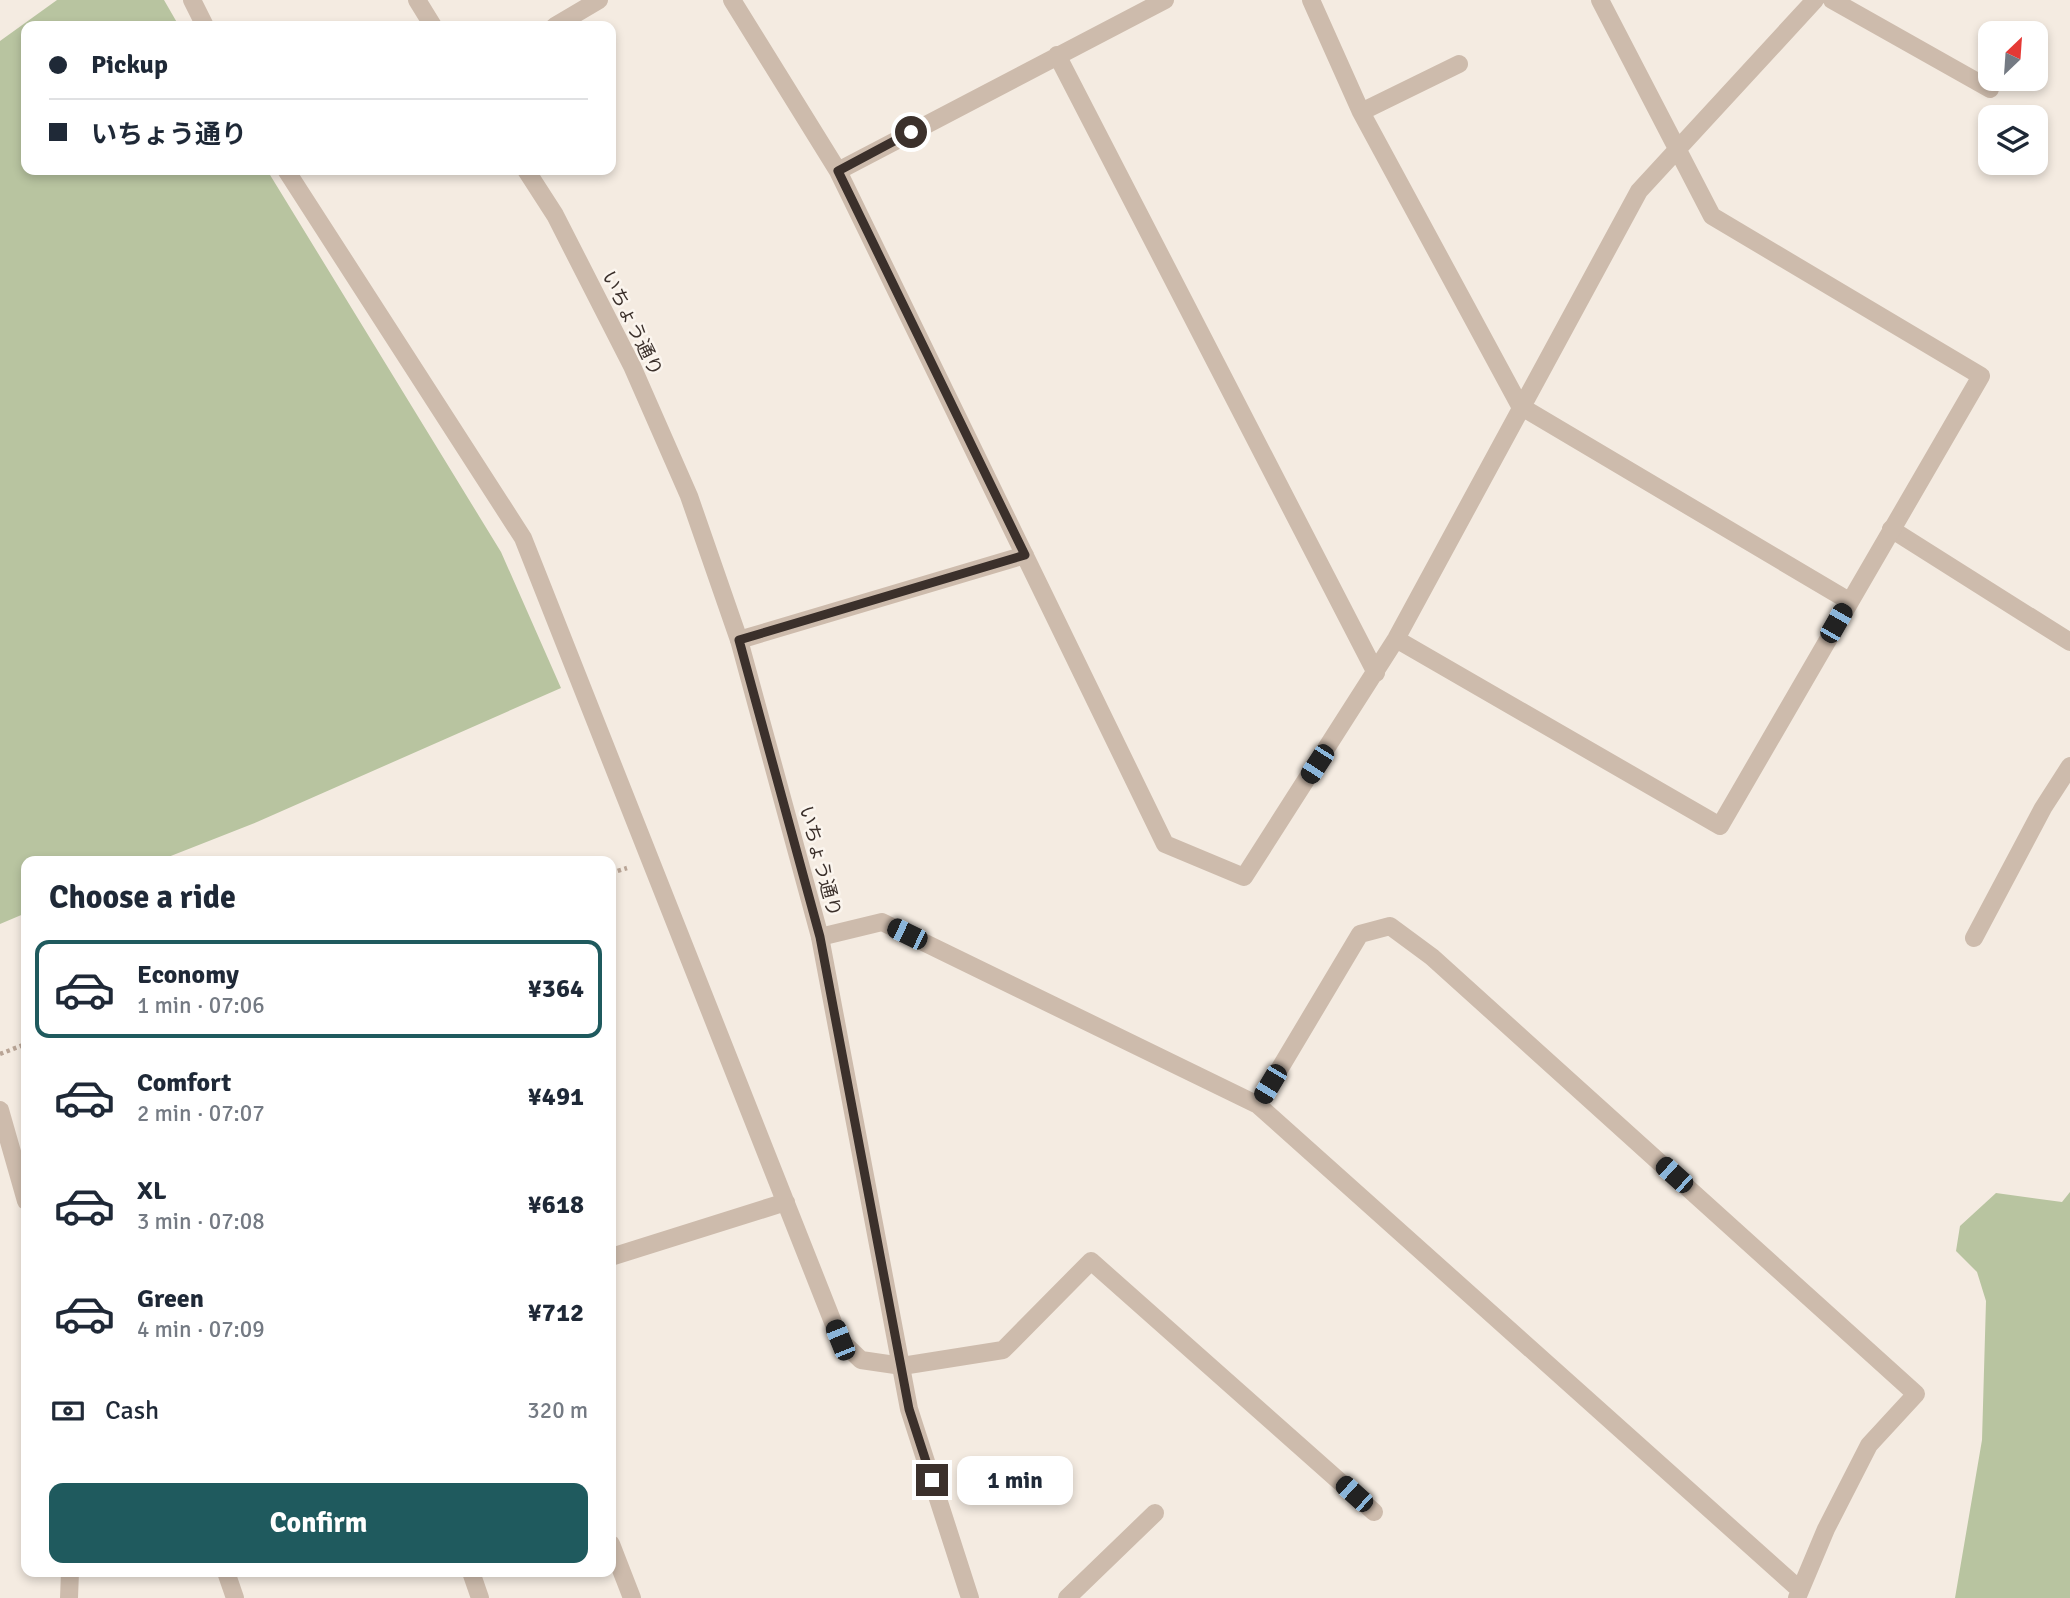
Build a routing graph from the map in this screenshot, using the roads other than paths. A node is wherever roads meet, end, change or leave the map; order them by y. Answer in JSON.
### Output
{"nodes":[{"id":1,"x":192,"y":0,"type":"edge"},
{"id":2,"x":417,"y":0,"type":"edge"},
{"id":3,"x":599,"y":0,"type":"edge"},
{"id":4,"x":732,"y":0,"type":"edge"},
{"id":5,"x":1166,"y":0,"type":"edge"},
{"id":6,"x":1311,"y":0,"type":"edge"},
{"id":7,"x":1600,"y":0,"type":"edge"},
{"id":8,"x":1815,"y":0,"type":"edge"},
{"id":9,"x":1832,"y":0,"type":"edge"},
{"id":10,"x":202,"y":21,"type":"edge"},
{"id":11,"x":430,"y":21,"type":"edge"},
{"id":12,"x":563,"y":21,"type":"edge"},
{"id":13,"x":1057,"y":55,"type":"junction"},
{"id":14,"x":1459,"y":64,"type":"dead end"},
{"id":15,"x":1978,"y":82,"type":"edge"},
{"id":16,"x":1361,"y":112,"type":"junction"},
{"id":17,"x":1678,"y":148,"type":"junction"},
{"id":18,"x":838,"y":171,"type":"junction"},
{"id":19,"x":289,"y":175,"type":"edge"},
{"id":20,"x":529,"y":175,"type":"edge"},
{"id":21,"x":1520,"y":406,"type":"junction"},
{"id":22,"x":1891,"y":529,"type":"junction"},
{"id":23,"x":1025,"y":555,"type":"junction"},
{"id":24,"x":1849,"y":601,"type":"junction"},
{"id":25,"x":1396,"y":639,"type":"junction"},
{"id":26,"x":739,"y":640,"type":"junction"},
{"id":27,"x":2070,"y":642,"type":"edge"},
{"id":28,"x":1376,"y":673,"type":"junction"},
{"id":29,"x":2070,"y":766,"type":"edge"},
{"id":30,"x":820,"y":937,"type":"junction"},
{"id":31,"x":1974,"y":938,"type":"dead end"},
{"id":32,"x":1258,"y":1105,"type":"junction"},
{"id":33,"x":0,"y":1110,"type":"edge"},
{"id":34,"x":21,"y":1184,"type":"edge"},
{"id":35,"x":786,"y":1202,"type":"junction"},
{"id":36,"x":616,"y":1255,"type":"edge"},
{"id":37,"x":902,"y":1366,"type":"junction"},
{"id":38,"x":1374,"y":1512,"type":"dead end"},
{"id":39,"x":1155,"y":1513,"type":"dead end"},
{"id":40,"x":616,"y":1557,"type":"edge"},
{"id":41,"x":70,"y":1577,"type":"edge"},
{"id":42,"x":228,"y":1577,"type":"edge"},
{"id":43,"x":473,"y":1577,"type":"edge"},
{"id":44,"x":1799,"y":1594,"type":"edge"},
{"id":45,"x":69,"y":1598,"type":"edge"},
{"id":46,"x":234,"y":1598,"type":"edge"},
{"id":47,"x":480,"y":1598,"type":"edge"},
{"id":48,"x":632,"y":1598,"type":"edge"},
{"id":49,"x":970,"y":1598,"type":"edge"},
{"id":50,"x":1067,"y":1598,"type":"edge"}],
"edges":[{"from":1,"to":10,"type":"street"},
{"from":2,"to":11,"type":"street"},
{"from":3,"to":12,"type":"street"},
{"from":4,"to":18,"type":"street"},
{"from":5,"to":13,"type":"street"},
{"from":6,"to":16,"type":"street"},
{"from":7,"to":17,"type":"street"},
{"from":8,"to":17,"type":"street"},
{"from":9,"to":15,"type":"street"},
{"from":13,"to":18,"type":"street"},
{"from":13,"to":28,"type":"street"},
{"from":14,"to":16,"type":"street"},
{"from":16,"to":21,"type":"street"},
{"from":17,"to":21,"type":"street"},
{"from":17,"to":22,"type":"street"},
{"from":18,"to":23,"type":"street"},
{"from":19,"to":35,"type":"street"},
{"from":20,"to":26,"type":"street","name":"いちょう通り"},
{"from":21,"to":24,"type":"street"},
{"from":21,"to":25,"type":"street"},
{"from":22,"to":24,"type":"street"},
{"from":22,"to":27,"type":"street"},
{"from":23,"to":26,"type":"street"},
{"from":23,"to":28,"type":"street"},
{"from":24,"to":25,"type":"street"},
{"from":25,"to":28,"type":"street"},
{"from":26,"to":30,"type":"street","name":"いちょう通り"},
{"from":29,"to":31,"type":"street"},
{"from":30,"to":32,"type":"street"},
{"from":30,"to":37,"type":"street","name":"いちょう通り"},
{"from":32,"to":44,"type":"street"},
{"from":32,"to":44,"type":"street"},
{"from":33,"to":34,"type":"street"},
{"from":35,"to":36,"type":"street"},
{"from":35,"to":37,"type":"street"},
{"from":37,"to":38,"type":"street"},
{"from":37,"to":49,"type":"street","name":"いちょう通り"},
{"from":39,"to":50,"type":"street"},
{"from":40,"to":48,"type":"street"},
{"from":41,"to":45,"type":"street"},
{"from":42,"to":46,"type":"street"},
{"from":43,"to":47,"type":"street"}]}
